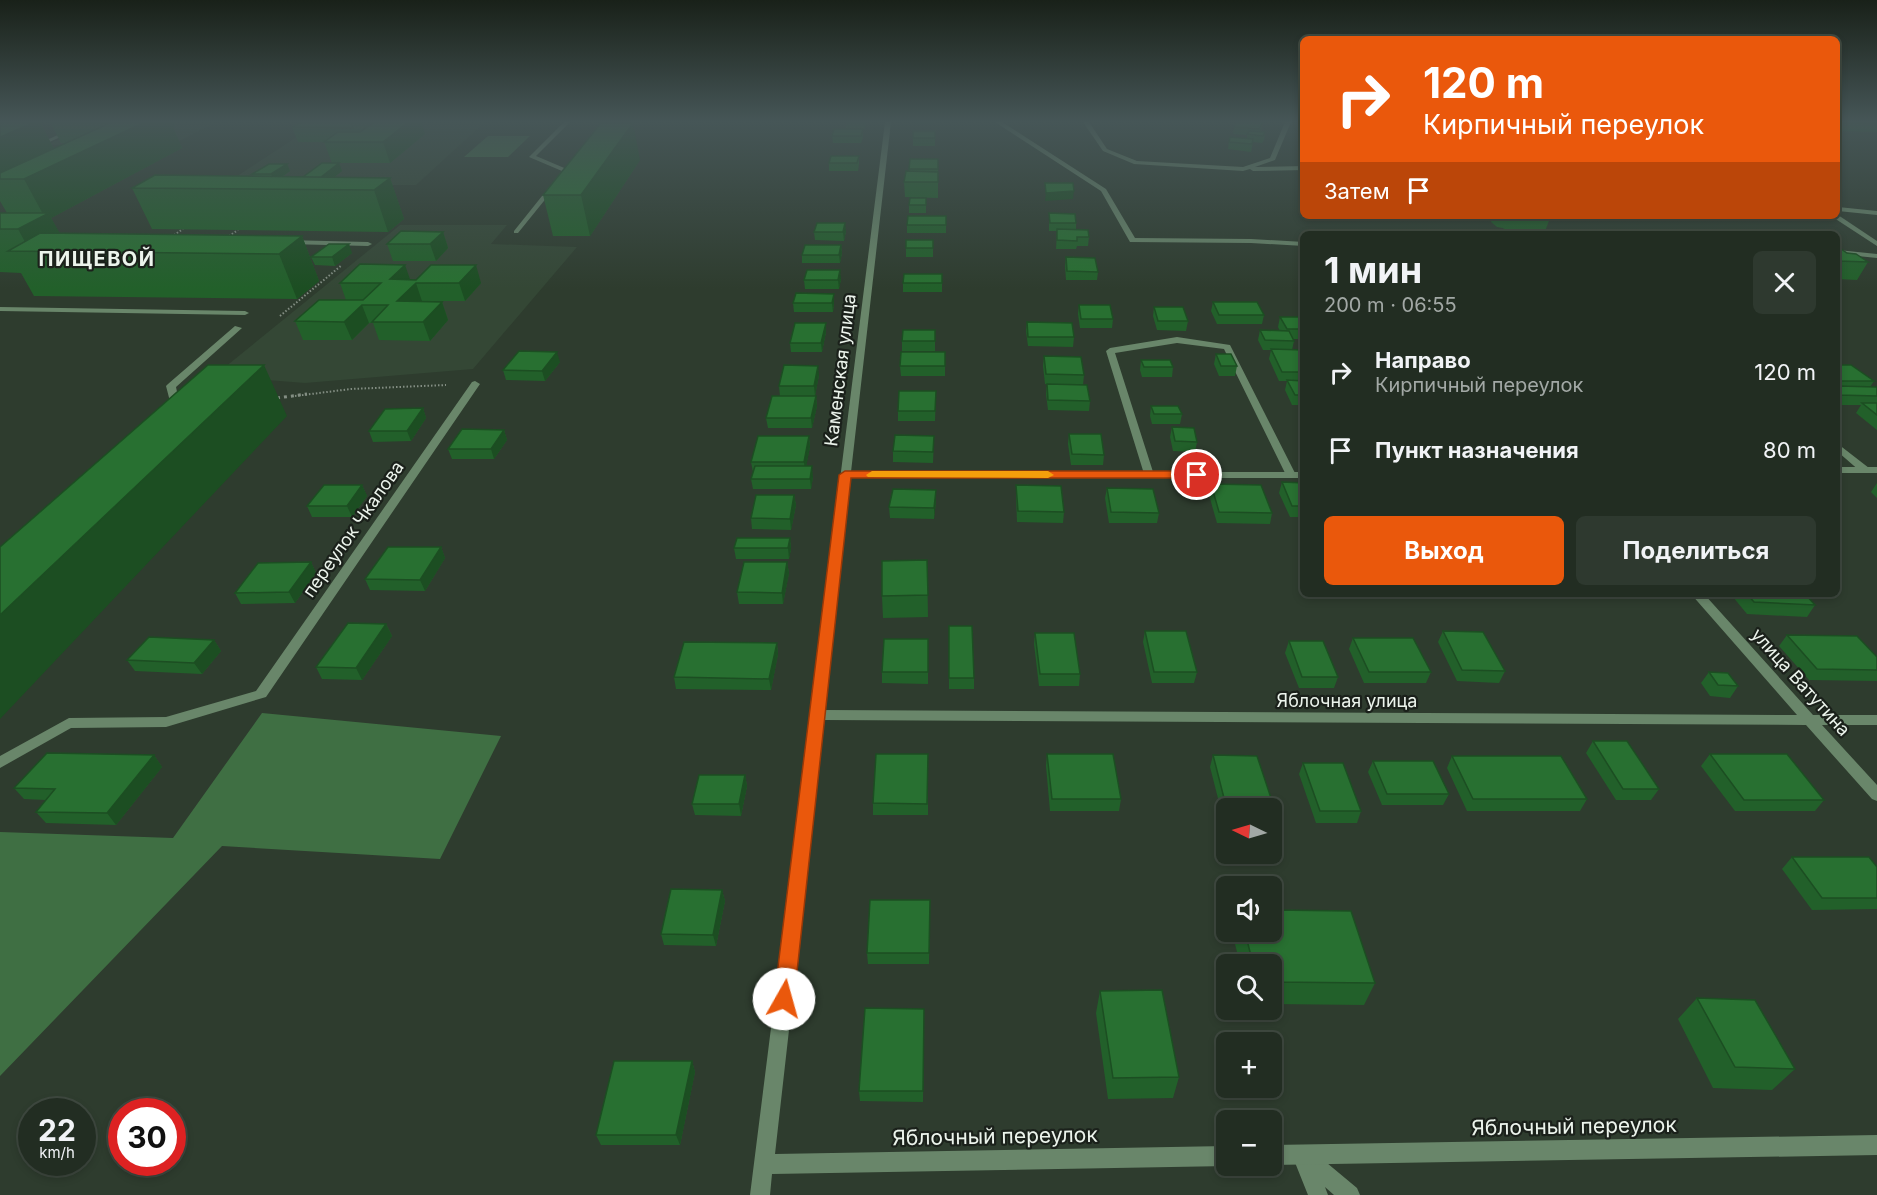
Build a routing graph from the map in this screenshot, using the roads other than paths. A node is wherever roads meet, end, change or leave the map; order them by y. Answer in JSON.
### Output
{"nodes":[{"id":1,"x":560,"y":178,"type":"edge"},
{"id":2,"x":881,"y":178,"type":"edge"},
{"id":3,"x":1085,"y":178,"type":"edge"},
{"id":4,"x":1840,"y":208,"type":"edge"},
{"id":5,"x":1877,"y":213,"type":"edge"},
{"id":6,"x":1839,"y":219,"type":"edge"},
{"id":7,"x":516,"y":232,"type":"dead end"},
{"id":8,"x":279,"y":242,"type":"edge"},
{"id":9,"x":368,"y":243,"type":"road end"},
{"id":10,"x":1300,"y":244,"type":"edge"},
{"id":11,"x":1877,"y":244,"type":"edge"},
{"id":12,"x":1840,"y":252,"type":"edge"},
{"id":13,"x":1877,"y":256,"type":"edge"},
{"id":14,"x":0,"y":309,"type":"edge"},
{"id":15,"x":245,"y":313,"type":"dead end"},
{"id":16,"x":238,"y":328,"type":"dead end"},
{"id":17,"x":475,"y":384,"type":"road end"},
{"id":18,"x":170,"y":425,"type":"edge"},
{"id":19,"x":1840,"y":449,"type":"edge"},
{"id":20,"x":1840,"y":470,"type":"edge"},
{"id":21,"x":1865,"y":470,"type":"junction"},
{"id":22,"x":1877,"y":470,"type":"edge"},
{"id":23,"x":845,"y":475,"type":"junction"},
{"id":24,"x":1149,"y":475,"type":"junction"},
{"id":25,"x":1291,"y":475,"type":"junction"},
{"id":26,"x":1300,"y":475,"type":"edge"},
{"id":27,"x":1700,"y":597,"type":"edge"},
{"id":28,"x":818,"y":716,"type":"junction"},
{"id":29,"x":1811,"y":719,"type":"junction"},
{"id":30,"x":1877,"y":720,"type":"edge"},
{"id":31,"x":0,"y":763,"type":"edge"},
{"id":32,"x":1877,"y":795,"type":"edge"},
{"id":33,"x":1877,"y":1145,"type":"edge"},
{"id":34,"x":1282,"y":1155,"type":"edge"},
{"id":35,"x":1302,"y":1155,"type":"junction"},
{"id":36,"x":1216,"y":1156,"type":"edge"},
{"id":37,"x":764,"y":1164,"type":"junction"},
{"id":38,"x":760,"y":1195,"type":"edge"},
{"id":39,"x":1318,"y":1195,"type":"edge"},
{"id":40,"x":1350,"y":1195,"type":"edge"}],
"edges":[{"from":1,"to":7,"type":"street"},
{"from":2,"to":23,"type":"street","name":"Каменская улица"},
{"from":3,"to":10,"type":"street"},
{"from":4,"to":5,"type":"street"},
{"from":6,"to":11,"type":"street"},
{"from":8,"to":9,"type":"street"},
{"from":12,"to":13,"type":"street"},
{"from":14,"to":15,"type":"street"},
{"from":16,"to":18,"type":"street"},
{"from":17,"to":31,"type":"street","name":"переулок Чкалова"},
{"from":19,"to":21,"type":"street"},
{"from":20,"to":21,"type":"street"},
{"from":21,"to":22,"type":"street"},
{"from":23,"to":24,"type":"street"},
{"from":23,"to":28,"type":"street","name":"Каменская улица"},
{"from":24,"to":25,"type":"street"},
{"from":24,"to":25,"type":"street"},
{"from":25,"to":26,"type":"street"},
{"from":27,"to":29,"type":"street","name":"улица Ватутина"},
{"from":28,"to":29,"type":"street","name":"Яблочная улица"},
{"from":28,"to":37,"type":"street","name":"Каменская улица"},
{"from":29,"to":30,"type":"street","name":"Яблочная улица"},
{"from":29,"to":32,"type":"street","name":"улица Ватутина"},
{"from":33,"to":35,"type":"street","name":"Яблочный переулок"},
{"from":34,"to":35,"type":"street","name":"Яблочный переулок"},
{"from":35,"to":39,"type":"street"},
{"from":35,"to":40,"type":"street"},
{"from":36,"to":37,"type":"street","name":"Яблочный переулок"},
{"from":37,"to":38,"type":"street","name":"Каменская улица"}]}
